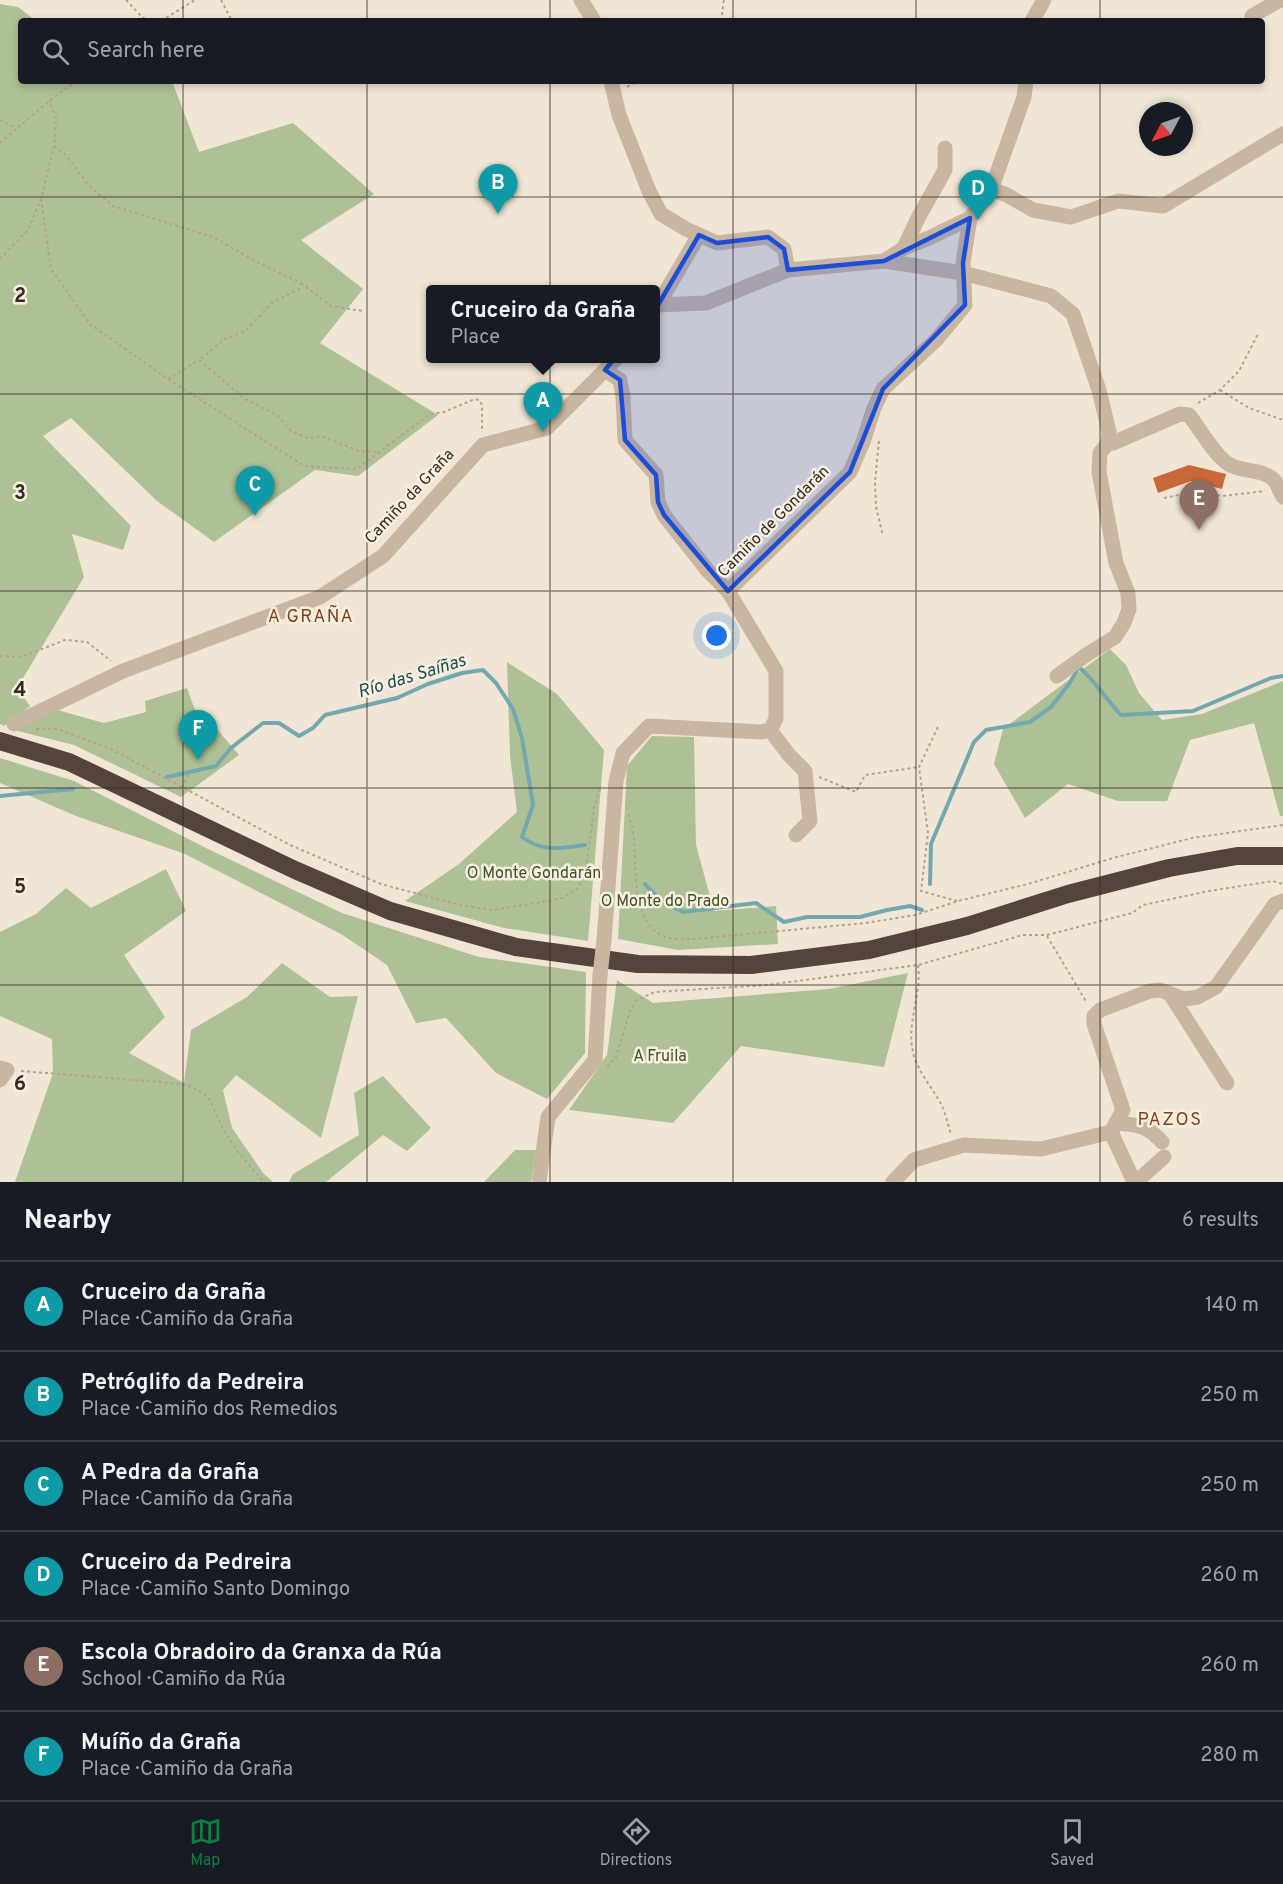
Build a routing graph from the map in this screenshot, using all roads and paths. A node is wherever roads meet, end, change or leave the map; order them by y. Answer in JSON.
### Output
{"nodes":[{"id":1,"x":126,"y":0,"type":"edge"},
{"id":2,"x":195,"y":0,"type":"edge"},
{"id":3,"x":221,"y":0,"type":"edge"},
{"id":4,"x":581,"y":0,"type":"edge"},
{"id":5,"x":724,"y":0,"type":"edge"},
{"id":6,"x":1044,"y":0,"type":"edge"},
{"id":7,"x":1280,"y":0,"type":"edge"},
{"id":8,"x":1252,"y":16,"type":"dead end"},
{"id":9,"x":144,"y":18,"type":"edge"},
{"id":10,"x":166,"y":18,"type":"edge"},
{"id":11,"x":230,"y":18,"type":"edge"},
{"id":12,"x":592,"y":18,"type":"edge"},
{"id":13,"x":721,"y":18,"type":"edge"},
{"id":14,"x":1034,"y":18,"type":"edge"},
{"id":15,"x":72,"y":84,"type":"edge"},
{"id":16,"x":612,"y":84,"type":"edge"},
{"id":17,"x":1026,"y":84,"type":"edge"},
{"id":18,"x":49,"y":101,"type":"junction"},
{"id":19,"x":0,"y":120,"type":"edge"},
{"id":20,"x":17,"y":128,"type":"junction"},
{"id":21,"x":1283,"y":134,"type":"edge"},
{"id":22,"x":0,"y":143,"type":"edge"},
{"id":23,"x":54,"y":146,"type":"junction"},
{"id":24,"x":945,"y":148,"type":"dead end"},
{"id":25,"x":991,"y":190,"type":"junction"},
{"id":26,"x":41,"y":199,"type":"junction"},
{"id":27,"x":970,"y":218,"type":"junction"},
{"id":28,"x":699,"y":235,"type":"junction"},
{"id":29,"x":904,"y":248,"type":"junction"},
{"id":30,"x":0,"y":260,"type":"edge"},
{"id":31,"x":884,"y":261,"type":"junction"},
{"id":32,"x":788,"y":270,"type":"junction"},
{"id":33,"x":963,"y":273,"type":"junction"},
{"id":34,"x":301,"y":283,"type":"junction"},
{"id":35,"x":660,"y":299,"type":"edge"},
{"id":36,"x":660,"y":306,"type":"edge"},
{"id":37,"x":363,"y":311,"type":"dead end"},
{"id":38,"x":1258,"y":334,"type":"dead end"},
{"id":39,"x":199,"y":360,"type":"junction"},
{"id":40,"x":612,"y":363,"type":"edge"},
{"id":41,"x":606,"y":370,"type":"junction"},
{"id":42,"x":168,"y":379,"type":"junction"},
{"id":43,"x":1220,"y":390,"type":"junction"},
{"id":44,"x":1180,"y":414,"type":"junction"},
{"id":45,"x":1283,"y":420,"type":"edge"},
{"id":46,"x":879,"y":435,"type":"dead end"},
{"id":47,"x":1108,"y":443,"type":"junction"},
{"id":48,"x":483,"y":446,"type":"junction"},
{"id":49,"x":379,"y":452,"type":"junction"},
{"id":50,"x":1281,"y":493,"type":"edge"},
{"id":51,"x":1164,"y":498,"type":"dead end"},
{"id":52,"x":883,"y":536,"type":"dead end"},
{"id":53,"x":728,"y":591,"type":"junction"},
{"id":54,"x":0,"y":656,"type":"edge"},
{"id":55,"x":123,"y":671,"type":"junction"},
{"id":56,"x":1057,"y":676,"type":"dead end"},
{"id":57,"x":17,"y":723,"type":"joint"},
{"id":58,"x":938,"y":727,"type":"dead end"},
{"id":59,"x":770,"y":730,"type":"junction"},
{"id":60,"x":0,"y":741,"type":"edge"},
{"id":61,"x":920,"y":767,"type":"junction"},
{"id":62,"x":805,"y":771,"type":"junction"},
{"id":63,"x":188,"y":775,"type":"dead end"},
{"id":64,"x":603,"y":778,"type":"dead end"},
{"id":65,"x":182,"y":788,"type":"junction"},
{"id":66,"x":628,"y":813,"type":"dead end"},
{"id":67,"x":1283,"y":825,"type":"edge"},
{"id":68,"x":796,"y":835,"type":"dead end"},
{"id":69,"x":1283,"y":856,"type":"edge"},
{"id":70,"x":1283,"y":884,"type":"edge"},
{"id":71,"x":958,"y":901,"type":"junction"},
{"id":72,"x":1283,"y":901,"type":"edge"},
{"id":73,"x":1047,"y":935,"type":"junction"},
{"id":74,"x":918,"y":965,"type":"junction"},
{"id":75,"x":1170,"y":994,"type":"junction"},
{"id":76,"x":1094,"y":1016,"type":"junction"},
{"id":77,"x":2,"y":1073,"type":"edge"},
{"id":78,"x":581,"y":1077,"type":"junction"},
{"id":79,"x":1227,"y":1083,"type":"dead end"},
{"id":80,"x":1113,"y":1127,"type":"junction"},
{"id":81,"x":956,"y":1148,"type":"junction"},
{"id":82,"x":264,"y":1182,"type":"edge"},
{"id":83,"x":539,"y":1182,"type":"edge"},
{"id":84,"x":893,"y":1182,"type":"edge"},
{"id":85,"x":1135,"y":1182,"type":"edge"}],
"edges":[{"from":1,"to":9,"type":"path"},
{"from":2,"to":10,"type":"path"},
{"from":3,"to":11,"type":"path"},
{"from":4,"to":12,"type":"street"},
{"from":5,"to":13,"type":"path"},
{"from":6,"to":14,"type":"street"},
{"from":7,"to":8,"type":"street"},
{"from":15,"to":18,"type":"path"},
{"from":16,"to":28,"type":"street"},
{"from":17,"to":25,"type":"street"},
{"from":18,"to":20,"type":"path"},
{"from":18,"to":23,"type":"path"},
{"from":19,"to":20,"type":"path"},
{"from":20,"to":22,"type":"path"},
{"from":21,"to":25,"type":"street"},
{"from":23,"to":26,"type":"path"},
{"from":23,"to":34,"type":"path"},
{"from":24,"to":29,"type":"street"},
{"from":25,"to":27,"type":"street"},
{"from":26,"to":30,"type":"path"},
{"from":26,"to":42,"type":"path"},
{"from":27,"to":29,"type":"street"},
{"from":27,"to":33,"type":"street","name":"Camiño de Gondarán"},
{"from":28,"to":32,"type":"street"},
{"from":28,"to":35,"type":"street"},
{"from":29,"to":31,"type":"street"},
{"from":31,"to":32,"type":"street"},
{"from":31,"to":33,"type":"street"},
{"from":32,"to":36,"type":"street"},
{"from":33,"to":47,"type":"street"},
{"from":33,"to":53,"type":"street","name":"Camiño de Gondarán"},
{"from":34,"to":37,"type":"path"},
{"from":34,"to":39,"type":"path"},
{"from":38,"to":43,"type":"path"},
{"from":39,"to":42,"type":"path"},
{"from":39,"to":49,"type":"path"},
{"from":40,"to":41,"type":"street"},
{"from":41,"to":48,"type":"street"},
{"from":41,"to":53,"type":"street"},
{"from":42,"to":49,"type":"path"},
{"from":43,"to":44,"type":"path"},
{"from":43,"to":45,"type":"path"},
{"from":44,"to":47,"type":"street"},
{"from":44,"to":50,"type":"street"},
{"from":46,"to":52,"type":"path"},
{"from":47,"to":56,"type":"street"},
{"from":48,"to":49,"type":"path"},
{"from":48,"to":55,"type":"street","name":"Camiño da Graña"},
{"from":50,"to":51,"type":"path"},
{"from":53,"to":59,"type":"street","name":"Camiño de Gondarán"},
{"from":54,"to":55,"type":"path"},
{"from":55,"to":57,"type":"street","name":"Camiño da Graña"},
{"from":57,"to":65,"type":"path"},
{"from":58,"to":61,"type":"path"},
{"from":59,"to":62,"type":"street"},
{"from":59,"to":78,"type":"street","bridge":true},
{"from":60,"to":69,"type":"highway"},
{"from":61,"to":62,"type":"path"},
{"from":61,"to":71,"type":"path"},
{"from":62,"to":68,"type":"street"},
{"from":63,"to":65,"type":"path"},
{"from":64,"to":65,"type":"path"},
{"from":66,"to":71,"type":"path"},
{"from":67,"to":71,"type":"path"},
{"from":70,"to":73,"type":"path"},
{"from":72,"to":75,"type":"street"},
{"from":73,"to":74,"type":"path"},
{"from":73,"to":76,"type":"path"},
{"from":74,"to":78,"type":"path"},
{"from":74,"to":81,"type":"path"},
{"from":75,"to":76,"type":"street"},
{"from":75,"to":79,"type":"street"},
{"from":76,"to":80,"type":"street"},
{"from":77,"to":82,"type":"path"},
{"from":78,"to":83,"type":"street"},
{"from":80,"to":81,"type":"street"},
{"from":80,"to":85,"type":"street"},
{"from":80,"to":85,"type":"street"},
{"from":81,"to":84,"type":"street"}]}
